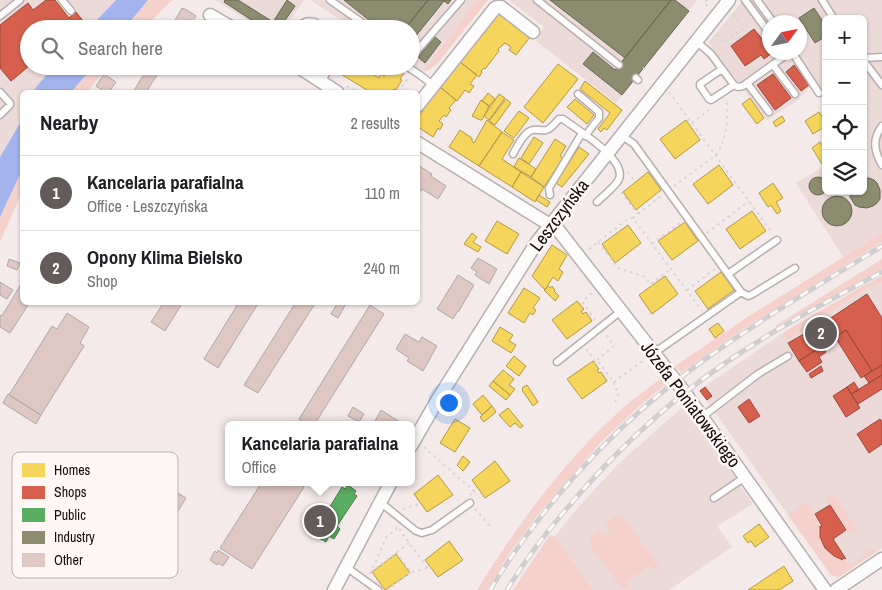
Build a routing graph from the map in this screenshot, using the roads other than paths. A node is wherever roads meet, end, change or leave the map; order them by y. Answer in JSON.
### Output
{"nodes":[{"id":1,"x":20,"y":0,"type":"edge"},
{"id":2,"x":62,"y":0,"type":"edge"},
{"id":3,"x":330,"y":0,"type":"edge"},
{"id":4,"x":461,"y":0,"type":"edge"},
{"id":5,"x":537,"y":0,"type":"edge"},
{"id":6,"x":745,"y":0,"type":"edge"},
{"id":7,"x":757,"y":0,"type":"edge"},
{"id":8,"x":822,"y":0,"type":"edge"},
{"id":9,"x":730,"y":6,"type":"edge"},
{"id":10,"x":71,"y":12,"type":"dead end"},
{"id":11,"x":210,"y":15,"type":"dead end"},
{"id":12,"x":768,"y":15,"type":"edge"},
{"id":13,"x":831,"y":15,"type":"edge"},
{"id":14,"x":0,"y":16,"type":"edge"},
{"id":15,"x":219,"y":20,"type":"edge"},
{"id":16,"x":358,"y":20,"type":"edge"},
{"id":17,"x":762,"y":23,"type":"edge"},
{"id":18,"x":533,"y":32,"type":"dead end"},
{"id":19,"x":696,"y":41,"type":"junction"},
{"id":20,"x":420,"y":47,"type":"edge"},
{"id":21,"x":882,"y":57,"type":"edge"},
{"id":22,"x":867,"y":59,"type":"edge"},
{"id":23,"x":779,"y":60,"type":"edge"},
{"id":24,"x":797,"y":60,"type":"edge"},
{"id":25,"x":864,"y":60,"type":"edge"},
{"id":26,"x":773,"y":64,"type":"junction"},
{"id":27,"x":619,"y":65,"type":"dead end"},
{"id":28,"x":722,"y":69,"type":"junction"},
{"id":29,"x":310,"y":75,"type":"edge"},
{"id":30,"x":325,"y":75,"type":"edge"},
{"id":31,"x":419,"y":75,"type":"edge"},
{"id":32,"x":321,"y":82,"type":"junction"},
{"id":33,"x":747,"y":83,"type":"junction"},
{"id":34,"x":734,"y":84,"type":"junction"},
{"id":35,"x":433,"y":85,"type":"junction"},
{"id":36,"x":882,"y":85,"type":"edge"},
{"id":37,"x":335,"y":90,"type":"edge"},
{"id":38,"x":0,"y":92,"type":"edge"},
{"id":39,"x":578,"y":94,"type":"dead end"},
{"id":40,"x":795,"y":94,"type":"dead end"},
{"id":41,"x":819,"y":94,"type":"dead end"},
{"id":42,"x":420,"y":103,"type":"edge"},
{"id":43,"x":769,"y":112,"type":"dead end"},
{"id":44,"x":0,"y":115,"type":"edge"},
{"id":45,"x":882,"y":126,"type":"edge"},
{"id":46,"x":621,"y":134,"type":"junction"},
{"id":47,"x":584,"y":135,"type":"junction"},
{"id":48,"x":420,"y":144,"type":"edge"},
{"id":49,"x":607,"y":153,"type":"junction"},
{"id":50,"x":513,"y":154,"type":"dead end"},
{"id":51,"x":882,"y":165,"type":"edge"},
{"id":52,"x":550,"y":194,"type":"dead end"},
{"id":53,"x":597,"y":202,"type":"dead end"},
{"id":54,"x":551,"y":223,"type":"junction"},
{"id":55,"x":777,"y":240,"type":"road end"},
{"id":56,"x":794,"y":268,"type":"dead end"},
{"id":57,"x":728,"y":274,"type":"junction"},
{"id":58,"x":741,"y":292,"type":"junction"},
{"id":59,"x":621,"y":311,"type":"junction"},
{"id":60,"x":651,"y":355,"type":"junction"},
{"id":61,"x":788,"y":356,"type":"dead end"},
{"id":62,"x":557,"y":362,"type":"dead end"},
{"id":63,"x":702,"y":417,"type":"junction"},
{"id":64,"x":417,"y":446,"type":"edge"},
{"id":65,"x":745,"y":477,"type":"junction"},
{"id":66,"x":389,"y":486,"type":"edge"},
{"id":67,"x":714,"y":498,"type":"dead end"},
{"id":68,"x":380,"y":502,"type":"junction"},
{"id":69,"x":470,"y":503,"type":"road end"},
{"id":70,"x":882,"y":559,"type":"edge"},
{"id":71,"x":346,"y":567,"type":"junction"},
{"id":72,"x":334,"y":590,"type":"edge"},
{"id":73,"x":378,"y":590,"type":"edge"},
{"id":74,"x":825,"y":590,"type":"edge"},
{"id":75,"x":836,"y":590,"type":"edge"}],
"edges":[{"from":1,"to":14,"type":"lane"},
{"from":2,"to":10,"type":"lane"},
{"from":3,"to":16,"type":"lane"},
{"from":4,"to":20,"type":"lane"},
{"from":5,"to":27,"type":"lane"},
{"from":6,"to":17,"type":"lane"},
{"from":7,"to":12,"type":"lane"},
{"from":8,"to":13,"type":"lane"},
{"from":9,"to":19,"type":"street","name":"Leszczyńska"},
{"from":11,"to":15,"type":"street"},
{"from":18,"to":35,"type":"street"},
{"from":19,"to":28,"type":"lane"},
{"from":19,"to":46,"type":"street","name":"Leszczyńska"},
{"from":21,"to":22,"type":"lane"},
{"from":23,"to":26,"type":"lane"},
{"from":24,"to":41,"type":"lane"},
{"from":25,"to":36,"type":"lane"},
{"from":26,"to":33,"type":"lane"},
{"from":26,"to":40,"type":"lane"},
{"from":28,"to":34,"type":"lane"},
{"from":28,"to":34,"type":"lane"},
{"from":29,"to":32,"type":"street"},
{"from":30,"to":32,"type":"lane"},
{"from":31,"to":35,"type":"lane"},
{"from":32,"to":37,"type":"street"},
{"from":33,"to":34,"type":"lane"},
{"from":33,"to":43,"type":"lane"},
{"from":35,"to":42,"type":"street"},
{"from":38,"to":44,"type":"lane"},
{"from":39,"to":47,"type":"lane"},
{"from":45,"to":51,"type":"lane"},
{"from":46,"to":49,"type":"street","name":"Leszczyńska"},
{"from":46,"to":57,"type":"lane"},
{"from":47,"to":49,"type":"lane"},
{"from":47,"to":50,"type":"lane"},
{"from":47,"to":52,"type":"lane"},
{"from":48,"to":54,"type":"street"},
{"from":49,"to":53,"type":"lane"},
{"from":49,"to":54,"type":"street","name":"Leszczyńska"},
{"from":54,"to":59,"type":"street","name":"Józefa Poniatowskiego"},
{"from":54,"to":64,"type":"street","name":"Leszczyńska"},
{"from":55,"to":57,"type":"lane"},
{"from":56,"to":58,"type":"lane"},
{"from":57,"to":58,"type":"lane"},
{"from":58,"to":60,"type":"lane"},
{"from":59,"to":60,"type":"street","name":"Józefa Poniatowskiego"},
{"from":59,"to":62,"type":"lane"},
{"from":60,"to":63,"type":"street","name":"Józefa Poniatowskiego"},
{"from":61,"to":63,"type":"lane"},
{"from":63,"to":65,"type":"street","name":"Józefa Poniatowskiego"},
{"from":65,"to":67,"type":"lane"},
{"from":65,"to":74,"type":"street","name":"Józefa Poniatowskiego"},
{"from":66,"to":68,"type":"street"},
{"from":68,"to":69,"type":"lane"},
{"from":68,"to":71,"type":"street"},
{"from":70,"to":75,"type":"street"},
{"from":71,"to":72,"type":"street"},
{"from":71,"to":73,"type":"lane"}]}
